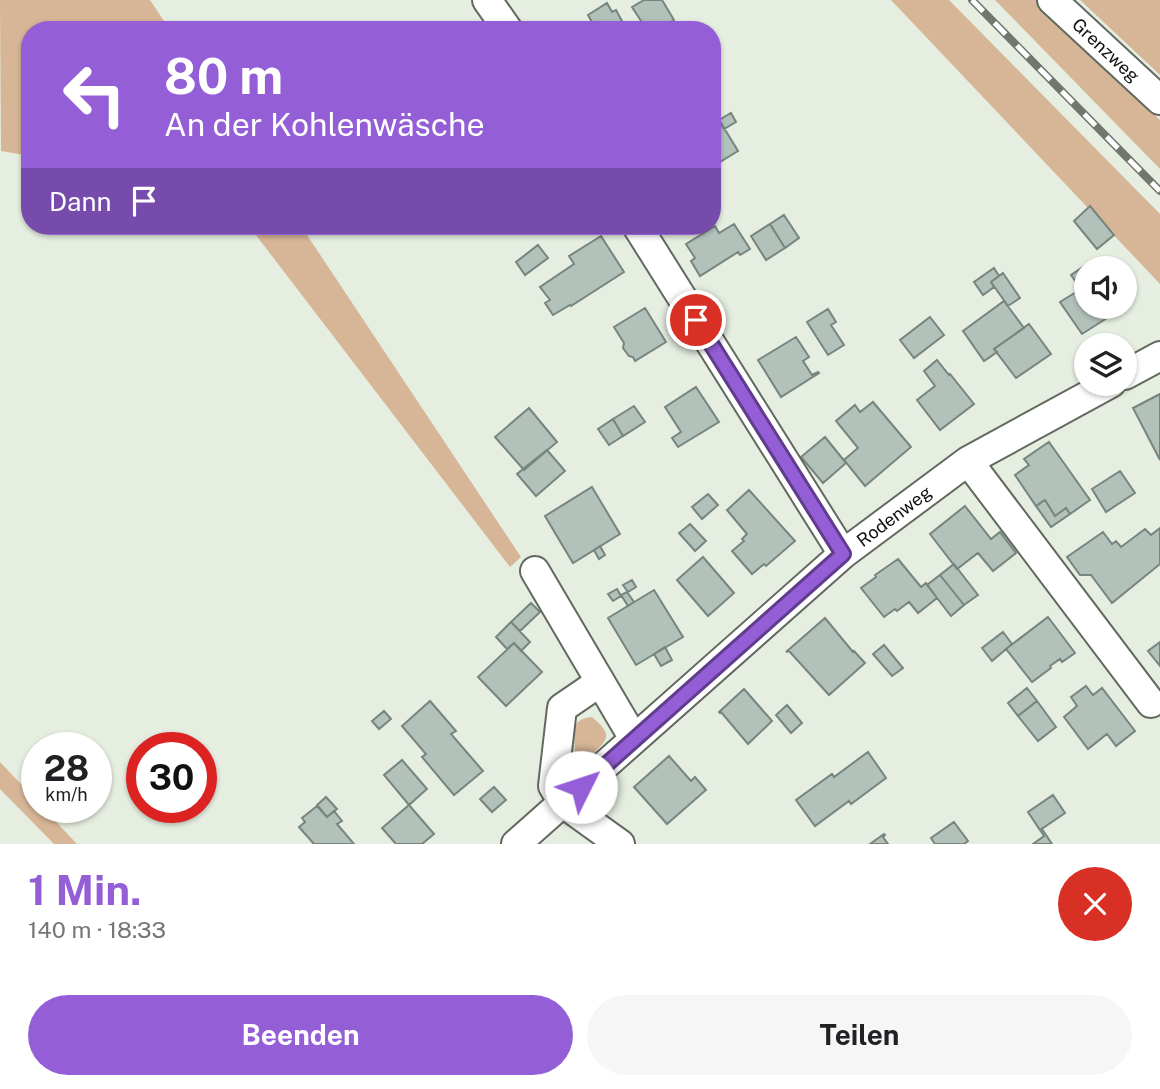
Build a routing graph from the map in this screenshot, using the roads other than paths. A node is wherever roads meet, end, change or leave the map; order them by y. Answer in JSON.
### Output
{"nodes":[{"id":1,"x":487,"y":0,"type":"edge"},
{"id":2,"x":1052,"y":0,"type":"edge"},
{"id":3,"x":502,"y":21,"type":"edge"},
{"id":4,"x":1160,"y":100,"type":"edge"},
{"id":5,"x":643,"y":235,"type":"edge"},
{"id":6,"x":1160,"y":356,"type":"edge"},
{"id":7,"x":1137,"y":368,"type":"edge"},
{"id":8,"x":1087,"y":396,"type":"edge"},
{"id":9,"x":968,"y":461,"type":"junction"},
{"id":10,"x":843,"y":554,"type":"junction"},
{"id":11,"x":535,"y":571,"type":"dead end"},
{"id":12,"x":600,"y":681,"type":"junction"},
{"id":13,"x":1151,"y":702,"type":"dead end"},
{"id":14,"x":634,"y":739,"type":"junction"},
{"id":15,"x":563,"y":803,"type":"junction"},
{"id":16,"x":516,"y":844,"type":"edge"},
{"id":17,"x":620,"y":844,"type":"edge"}],
"edges":[{"from":1,"to":3,"type":"street"},
{"from":2,"to":4,"type":"street","name":"Grenzweg"},
{"from":5,"to":10,"type":"street"},
{"from":6,"to":7,"type":"street"},
{"from":8,"to":9,"type":"street","name":"Rodenweg"},
{"from":9,"to":10,"type":"street","name":"Rodenweg"},
{"from":9,"to":13,"type":"street"},
{"from":10,"to":14,"type":"street","name":"Rodenweg"},
{"from":11,"to":12,"type":"street"},
{"from":12,"to":14,"type":"street"},
{"from":12,"to":15,"type":"street"},
{"from":14,"to":15,"type":"street","name":"Rodenweg"},
{"from":15,"to":16,"type":"street","name":"Rodenweg"},
{"from":15,"to":17,"type":"street"}]}
